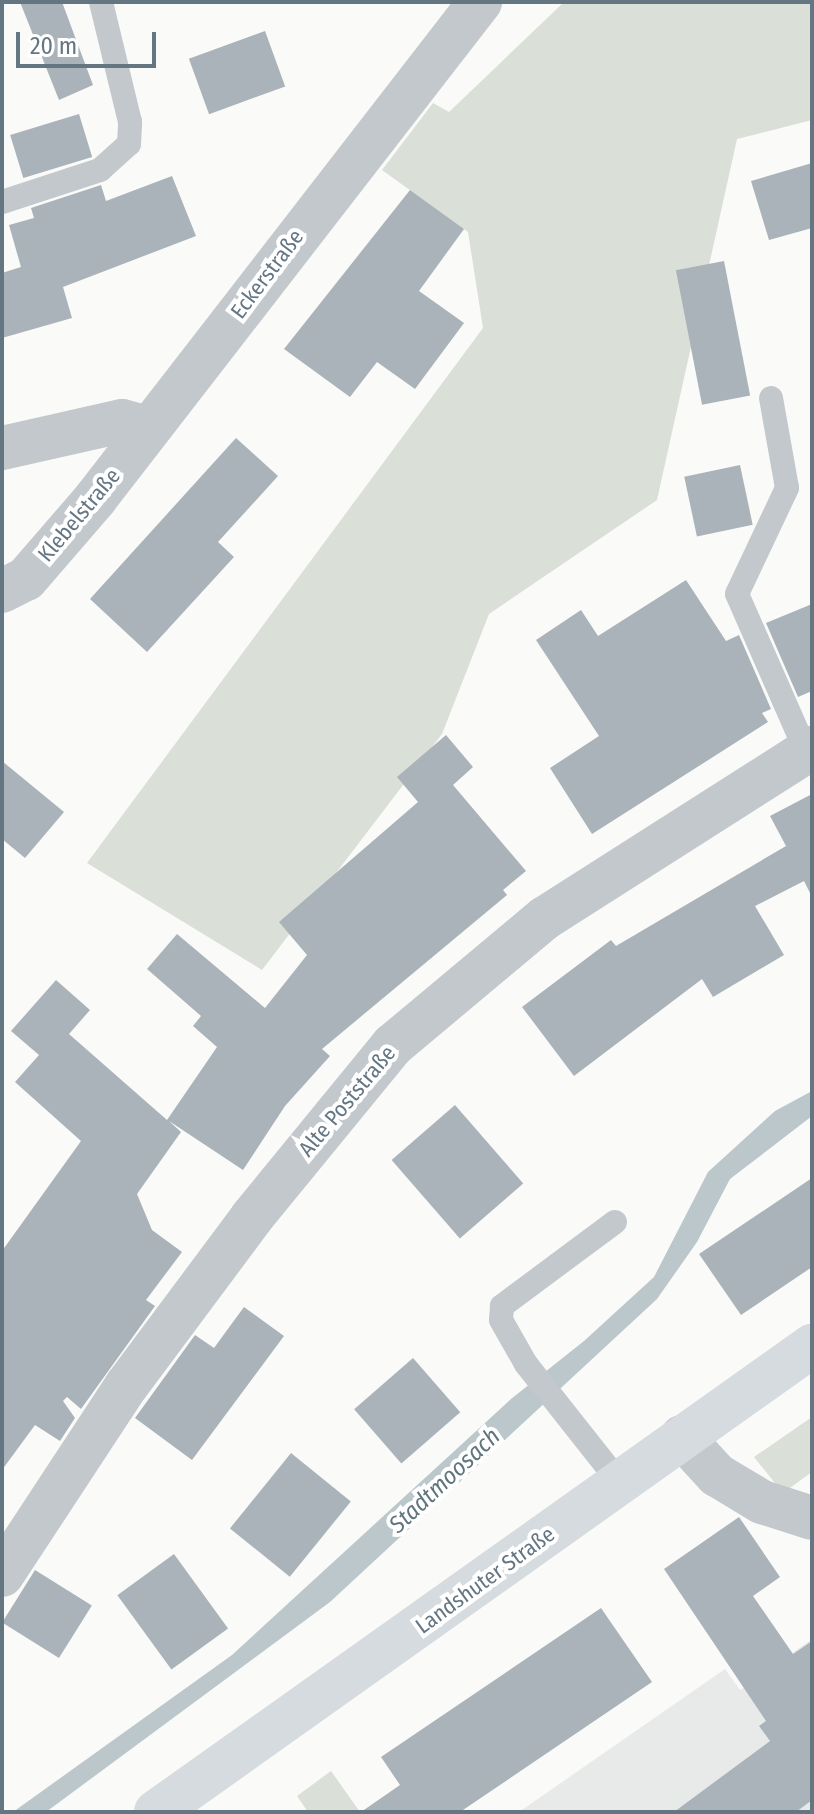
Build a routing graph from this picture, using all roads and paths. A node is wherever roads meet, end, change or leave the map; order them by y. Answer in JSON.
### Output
{"nodes":[{"id":1,"x":101,"y":2,"type":"edge"},
{"id":2,"x":480,"y":2,"type":"edge"},
{"id":3,"x":2,"y":202,"type":"edge"},
{"id":4,"x":771,"y":398,"type":"dead end"},
{"id":5,"x":149,"y":428,"type":"junction"},
{"id":6,"x":2,"y":448,"type":"edge"},
{"id":7,"x":2,"y":591,"type":"edge"},
{"id":8,"x":809,"y":749,"type":"edge"},
{"id":9,"x":615,"y":1222,"type":"dead end"},
{"id":10,"x":812,"y":1346,"type":"edge"},
{"id":11,"x":682,"y":1437,"type":"junction"},
{"id":12,"x":620,"y":1483,"type":"junction"},
{"id":13,"x":812,"y":1518,"type":"edge"},
{"id":14,"x":2,"y":1575,"type":"edge"},
{"id":15,"x":156,"y":1812,"type":"edge"}],
"edges":[{"from":1,"to":3,"type":"lane"},
{"from":2,"to":5,"type":"street","name":"Eckerstraße"},
{"from":4,"to":8,"type":"lane"},
{"from":5,"to":6,"type":"street"},
{"from":5,"to":7,"type":"street","name":"Klebelstraße"},
{"from":8,"to":14,"type":"street","name":"Alte Poststraße"},
{"from":9,"to":12,"type":"lane"},
{"from":10,"to":11,"type":"main road","name":"Landshuter Straße"},
{"from":11,"to":12,"type":"main road","name":"Landshuter Straße"},
{"from":11,"to":13,"type":"street"},
{"from":12,"to":15,"type":"main road","name":"Landshuter Straße"}]}
